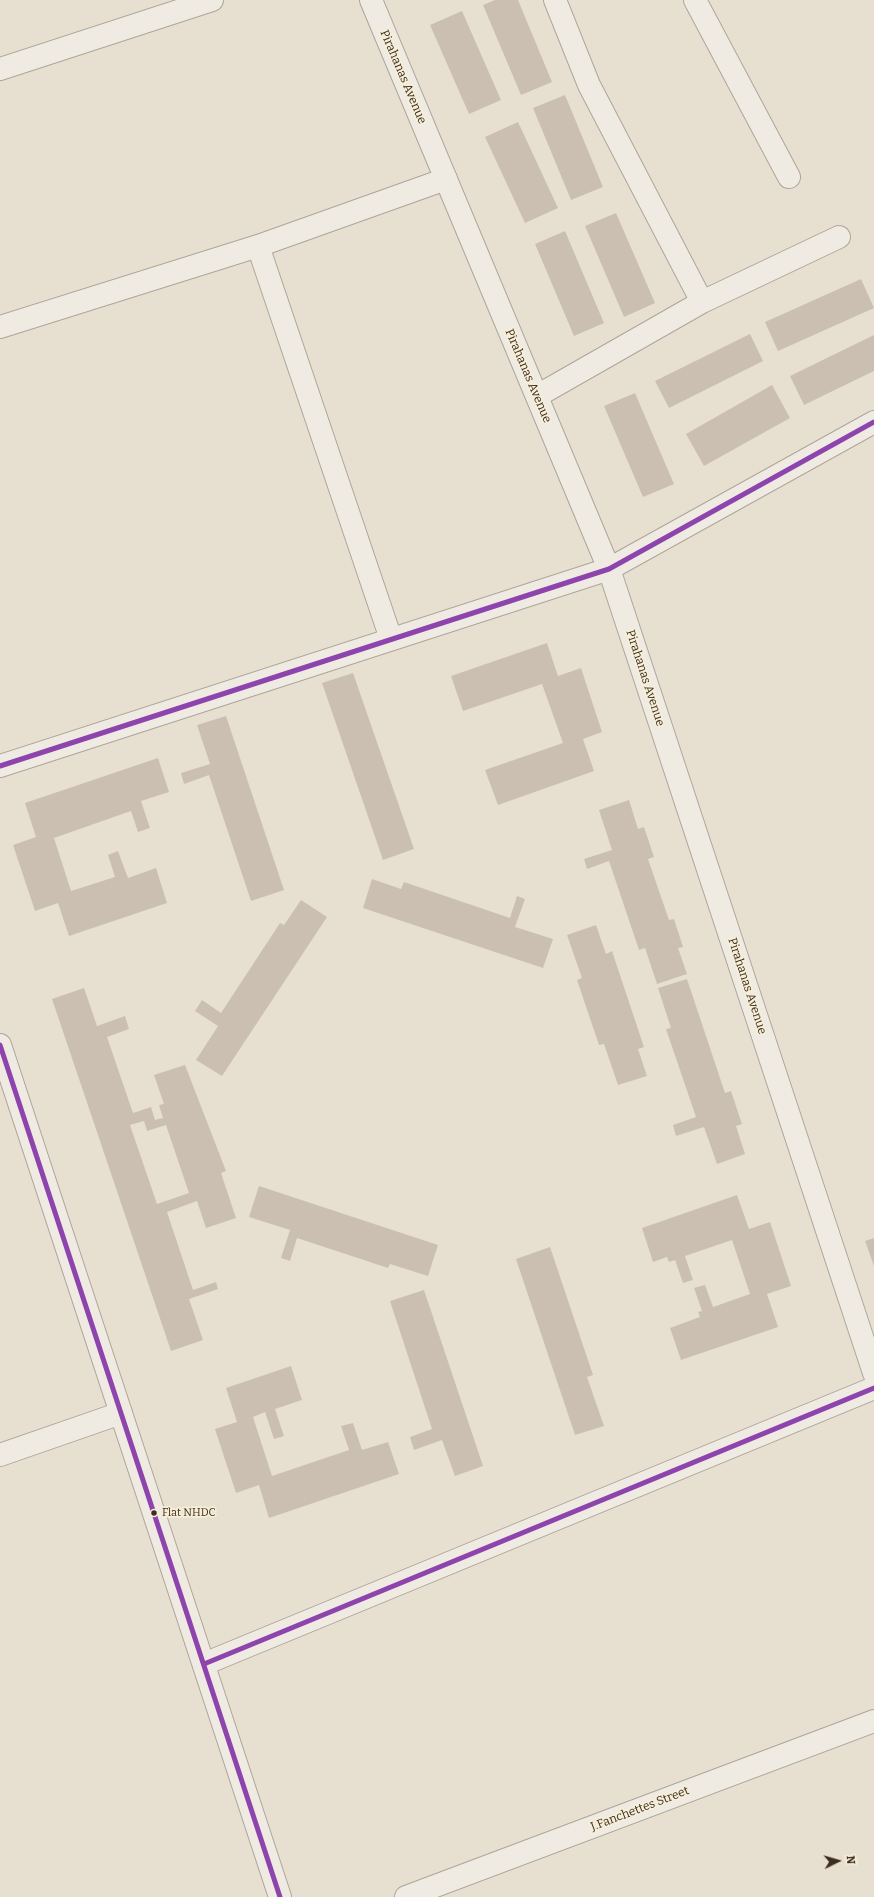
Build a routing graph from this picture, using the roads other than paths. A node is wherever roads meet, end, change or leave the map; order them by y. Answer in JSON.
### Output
{"nodes":[{"id":1,"x":212,"y":0,"type":"edge"},
{"id":2,"x":371,"y":0,"type":"edge"},
{"id":3,"x":555,"y":0,"type":"edge"},
{"id":4,"x":695,"y":0,"type":"edge"},
{"id":5,"x":0,"y":69,"type":"edge"},
{"id":6,"x":789,"y":177,"type":"dead end"},
{"id":7,"x":446,"y":179,"type":"junction"},
{"id":8,"x":839,"y":237,"type":"dead end"},
{"id":9,"x":258,"y":246,"type":"junction"},
{"id":10,"x":702,"y":302,"type":"junction"},
{"id":11,"x":0,"y":327,"type":"edge"},
{"id":12,"x":537,"y":396,"type":"junction"},
{"id":13,"x":874,"y":422,"type":"edge"},
{"id":14,"x":609,"y":569,"type":"junction"},
{"id":15,"x":391,"y":639,"type":"junction"},
{"id":16,"x":0,"y":766,"type":"edge"},
{"id":17,"x":0,"y":1045,"type":"edge"},
{"id":18,"x":874,"y":1373,"type":"edge"},
{"id":19,"x":874,"y":1388,"type":"edge"},
{"id":20,"x":121,"y":1413,"type":"junction"},
{"id":21,"x":0,"y":1455,"type":"edge"},
{"id":22,"x":204,"y":1664,"type":"junction"},
{"id":23,"x":874,"y":1722,"type":"edge"},
{"id":24,"x":280,"y":1897,"type":"edge"},
{"id":25,"x":406,"y":1897,"type":"edge"}],
"edges":[{"from":1,"to":5,"type":"street"},
{"from":2,"to":7,"type":"street","name":"Pirahanas Avenue"},
{"from":3,"to":10,"type":"street"},
{"from":4,"to":6,"type":"street"},
{"from":7,"to":9,"type":"street"},
{"from":7,"to":12,"type":"street","name":"Pirahanas Avenue"},
{"from":8,"to":10,"type":"street"},
{"from":9,"to":11,"type":"street"},
{"from":9,"to":15,"type":"street"},
{"from":10,"to":12,"type":"street"},
{"from":12,"to":14,"type":"street","name":"Pirahanas Avenue"},
{"from":13,"to":14,"type":"street"},
{"from":14,"to":15,"type":"street"},
{"from":14,"to":18,"type":"street","name":"Pirahanas Avenue"},
{"from":15,"to":16,"type":"street"},
{"from":17,"to":20,"type":"street"},
{"from":19,"to":22,"type":"street"},
{"from":20,"to":21,"type":"street"},
{"from":20,"to":22,"type":"street"},
{"from":22,"to":24,"type":"street"},
{"from":23,"to":25,"type":"street","name":"J.Fanchettes Street"}]}
